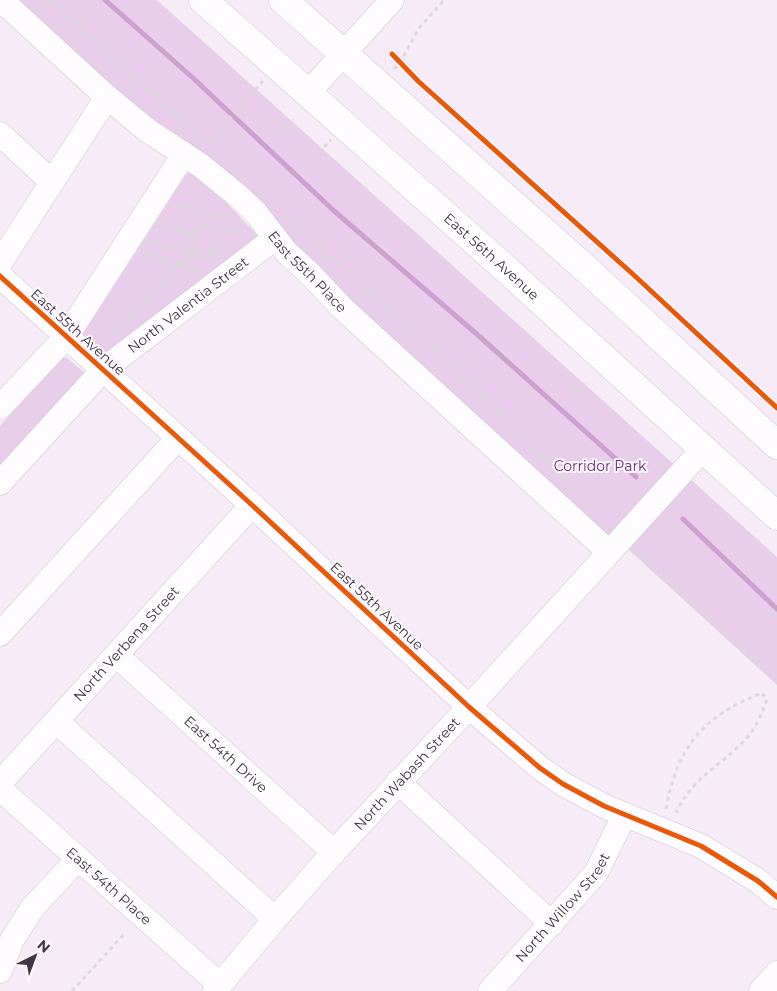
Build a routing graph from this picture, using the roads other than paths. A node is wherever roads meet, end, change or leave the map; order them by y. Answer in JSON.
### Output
{"nodes":[{"id":1,"x":1,"y":0,"type":"edge"},
{"id":2,"x":203,"y":0,"type":"edge"},
{"id":3,"x":283,"y":0,"type":"edge"},
{"id":4,"x":392,"y":0,"type":"edge"},
{"id":5,"x":344,"y":54,"type":"junction"},
{"id":6,"x":308,"y":93,"type":"junction"},
{"id":7,"x":107,"y":97,"type":"junction"},
{"id":8,"x":0,"y":134,"type":"edge"},
{"id":9,"x":184,"y":154,"type":"junction"},
{"id":10,"x":52,"y":182,"type":"junction"},
{"id":11,"x":275,"y":238,"type":"junction"},
{"id":12,"x":0,"y":263,"type":"edge"},
{"id":13,"x":0,"y":276,"type":"edge"},
{"id":14,"x":66,"y":337,"type":"junction"},
{"id":15,"x":103,"y":370,"type":"junction"},
{"id":16,"x":0,"y":408,"type":"edge"},
{"id":17,"x":178,"y":438,"type":"junction"},
{"id":18,"x":777,"y":445,"type":"edge"},
{"id":19,"x":704,"y":448,"type":"junction"},
{"id":20,"x":0,"y":483,"type":"edge"},
{"id":21,"x":252,"y":505,"type":"junction"},
{"id":22,"x":777,"y":516,"type":"edge"},
{"id":23,"x":609,"y":552,"type":"junction"},
{"id":24,"x":0,"y":634,"type":"edge"},
{"id":25,"x":116,"y":655,"type":"junction"},
{"id":26,"x":470,"y":707,"type":"junction"},
{"id":27,"x":56,"y":721,"type":"junction"},
{"id":28,"x":398,"y":782,"type":"junction"},
{"id":29,"x":0,"y":783,"type":"edge"},
{"id":30,"x":0,"y":789,"type":"edge"},
{"id":31,"x":624,"y":816,"type":"junction"},
{"id":32,"x":334,"y":852,"type":"junction"},
{"id":33,"x":78,"y":859,"type":"junction"},
{"id":34,"x":777,"y":897,"type":"edge"},
{"id":35,"x":275,"y":919,"type":"junction"},
{"id":36,"x":552,"y":924,"type":"junction"},
{"id":37,"x":0,"y":971,"type":"edge"},
{"id":38,"x":777,"y":973,"type":"edge"},
{"id":39,"x":217,"y":988,"type":"edge"},
{"id":40,"x":490,"y":991,"type":"edge"},
{"id":41,"x":761,"y":991,"type":"edge"}],
"edges":[{"from":1,"to":7,"type":"street","name":"East 55th Place"},
{"from":2,"to":6,"type":"main road","name":"East 56th Avenue"},
{"from":3,"to":5,"type":"main road"},
{"from":4,"to":5,"type":"street"},
{"from":5,"to":6,"type":"street"},
{"from":5,"to":18,"type":"main road"},
{"from":6,"to":19,"type":"main road","name":"East 56th Avenue"},
{"from":7,"to":9,"type":"street","name":"East 55th Place"},
{"from":7,"to":10,"type":"street"},
{"from":8,"to":10,"type":"street"},
{"from":9,"to":11,"type":"street","name":"East 55th Place"},
{"from":9,"to":14,"type":"street"},
{"from":10,"to":12,"type":"street"},
{"from":11,"to":15,"type":"street","name":"North Valentia Street"},
{"from":11,"to":23,"type":"street","name":"East 55th Place"},
{"from":13,"to":14,"type":"street","name":"East 55th Avenue"},
{"from":14,"to":15,"type":"street","name":"East 55th Avenue"},
{"from":14,"to":16,"type":"street"},
{"from":15,"to":17,"type":"street","name":"East 55th Avenue"},
{"from":15,"to":20,"type":"street","name":"North Valentia Street"},
{"from":17,"to":21,"type":"street","name":"East 55th Avenue"},
{"from":17,"to":24,"type":"street"},
{"from":19,"to":22,"type":"main road","name":"East 56th Avenue"},
{"from":19,"to":23,"type":"street","name":"North Wabash Street"},
{"from":21,"to":25,"type":"street","name":"North Verbena Street"},
{"from":21,"to":26,"type":"street","name":"East 55th Avenue"},
{"from":23,"to":26,"type":"street","name":"North Wabash Street"},
{"from":25,"to":27,"type":"street","name":"North Verbena Street"},
{"from":25,"to":32,"type":"street","name":"East 54th Drive"},
{"from":26,"to":28,"type":"street","name":"North Wabash Street"},
{"from":26,"to":31,"type":"street","name":"East 55th Avenue"},
{"from":27,"to":29,"type":"street","name":"North Verbena Street"},
{"from":27,"to":35,"type":"street"},
{"from":28,"to":32,"type":"street","name":"North Wabash Street"},
{"from":28,"to":36,"type":"street"},
{"from":30,"to":33,"type":"street","name":"East 54th Place"},
{"from":31,"to":34,"type":"street","name":"East 55th Avenue"},
{"from":31,"to":36,"type":"street","name":"North Willow Street"},
{"from":32,"to":35,"type":"street","name":"North Wabash Street"},
{"from":33,"to":37,"type":"street"},
{"from":33,"to":39,"type":"street","name":"East 54th Place"},
{"from":35,"to":39,"type":"street","name":"North Wabash Street"},
{"from":36,"to":40,"type":"street","name":"North Willow Street"},
{"from":38,"to":41,"type":"street"}]}
